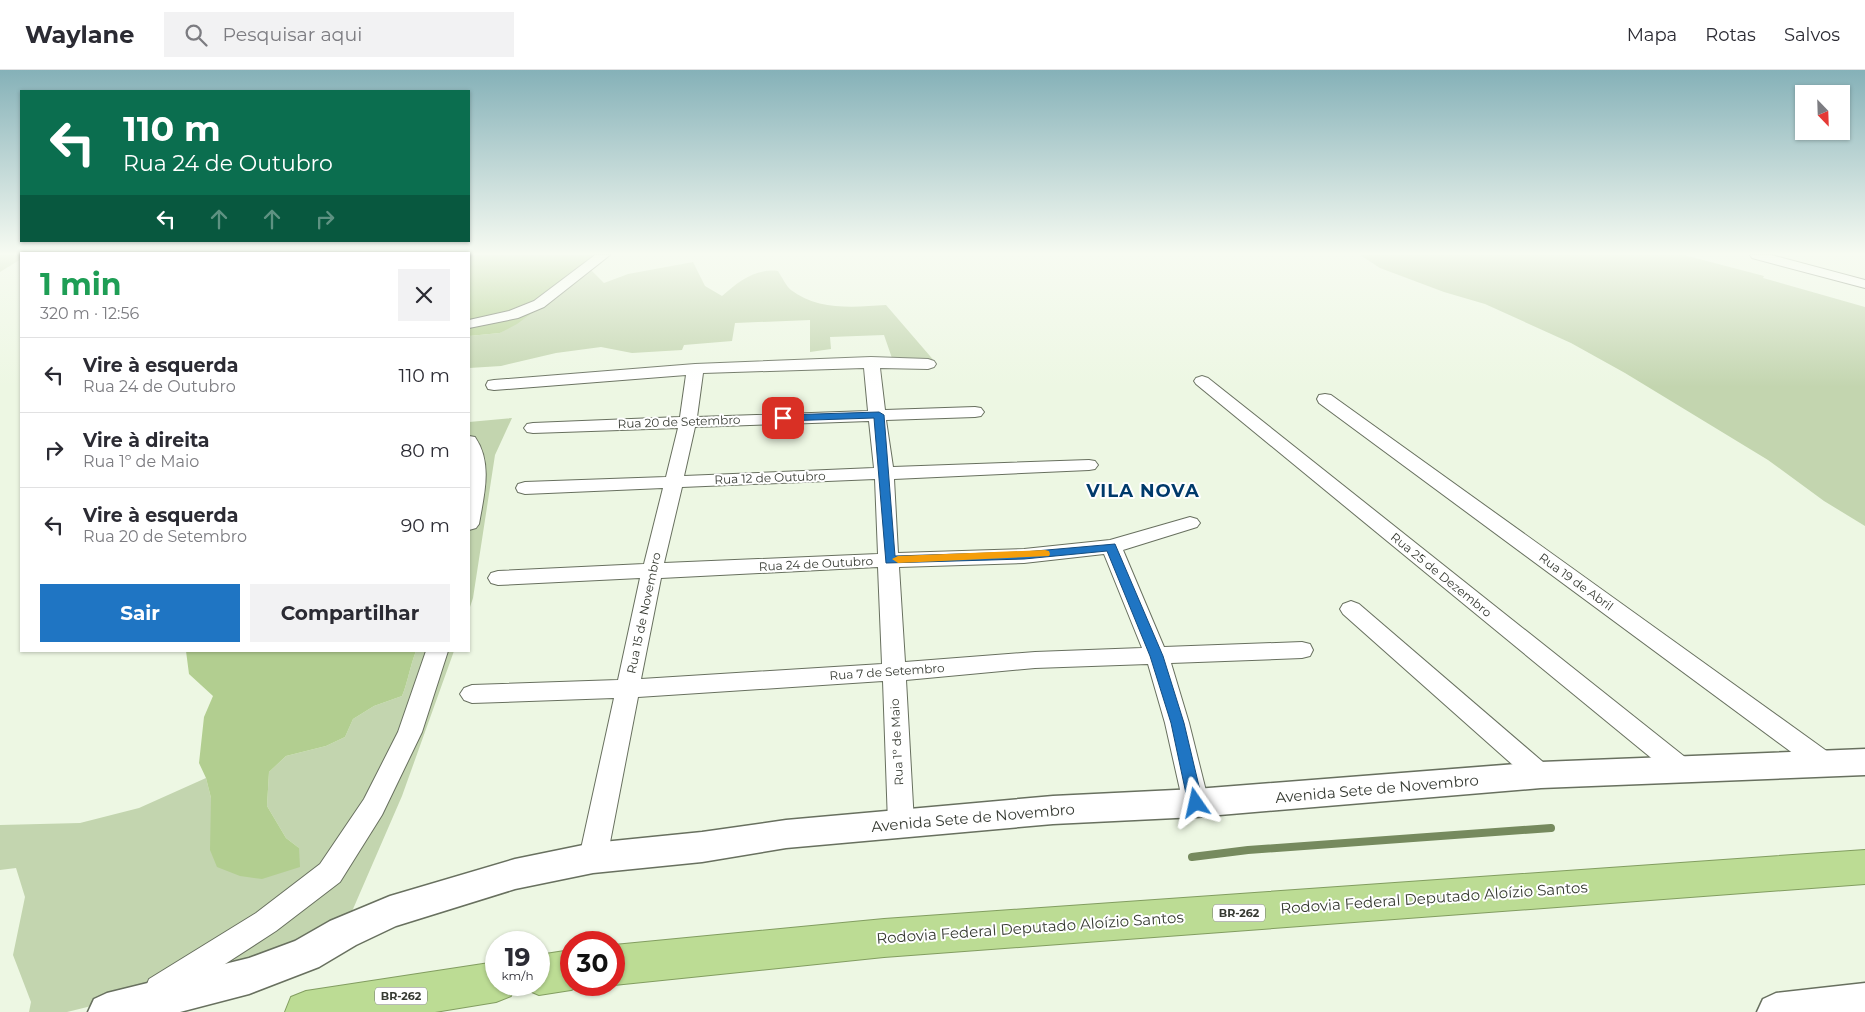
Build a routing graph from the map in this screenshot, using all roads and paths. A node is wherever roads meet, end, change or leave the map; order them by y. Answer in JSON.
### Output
{"nodes":[{"id":1,"x":546,"y":299,"type":"edge"},
{"id":2,"x":470,"y":324,"type":"edge"},
{"id":3,"x":871,"y":362,"type":"junction"},
{"id":4,"x":928,"y":364,"type":"dead end"},
{"id":5,"x":695,"y":369,"type":"junction"},
{"id":6,"x":1202,"y":381,"type":"dead end"},
{"id":7,"x":494,"y":385,"type":"dead end"},
{"id":8,"x":1326,"y":399,"type":"dead end"},
{"id":9,"x":975,"y":412,"type":"dead end"},
{"id":10,"x":879,"y":415,"type":"junction"},
{"id":11,"x":688,"y":422,"type":"junction"},
{"id":12,"x":533,"y":428,"type":"dead end"},
{"id":13,"x":470,"y":444,"type":"edge"},
{"id":14,"x":1089,"y":465,"type":"dead end"},
{"id":15,"x":884,"y":473,"type":"junction"},
{"id":16,"x":672,"y":482,"type":"junction"},
{"id":17,"x":525,"y":488,"type":"dead end"},
{"id":18,"x":470,"y":519,"type":"edge"},
{"id":19,"x":1190,"y":523,"type":"dead end"},
{"id":20,"x":1111,"y":547,"type":"junction"},
{"id":21,"x":890,"y":560,"type":"junction"},
{"id":22,"x":652,"y":572,"type":"junction"},
{"id":23,"x":498,"y":578,"type":"dead end"},
{"id":24,"x":1350,"y":608,"type":"dead end"},
{"id":25,"x":1302,"y":650,"type":"dead end"},
{"id":26,"x":437,"y":652,"type":"edge"},
{"id":27,"x":1157,"y":656,"type":"junction"},
{"id":28,"x":894,"y":672,"type":"junction"},
{"id":29,"x":628,"y":689,"type":"junction"},
{"id":30,"x":472,"y":694,"type":"dead end"},
{"id":31,"x":1865,"y":762,"type":"edge"},
{"id":32,"x":1826,"y":764,"type":"junction"},
{"id":33,"x":1681,"y":768,"type":"junction"},
{"id":34,"x":1541,"y":776,"type":"junction"},
{"id":35,"x":1196,"y":803,"type":"junction"},
{"id":36,"x":901,"y":823,"type":"junction"},
{"id":37,"x":593,"y":858,"type":"junction"},
{"id":38,"x":1865,"y":866,"type":"edge"},
{"id":39,"x":625,"y":964,"type":"edge"},
{"id":40,"x":485,"y":984,"type":"edge"},
{"id":41,"x":1865,"y":1002,"type":"edge"},
{"id":42,"x":122,"y":1008,"type":"edge"},
{"id":43,"x":306,"y":1012,"type":"edge"},
{"id":44,"x":1776,"y":1012,"type":"edge"}],
"edges":[{"from":1,"to":2,"type":"street"},
{"from":3,"to":4,"type":"street"},
{"from":3,"to":5,"type":"street"},
{"from":3,"to":10,"type":"street","name":"Rua 1º de Maio"},
{"from":5,"to":7,"type":"street"},
{"from":5,"to":11,"type":"street","name":"Rua 15 de Novembro"},
{"from":6,"to":33,"type":"street","name":"Rua 25 de Dezembro"},
{"from":8,"to":32,"type":"street","name":"Rua 19 de Abril"},
{"from":9,"to":10,"type":"street","name":"Rua 20 de Setembro"},
{"from":10,"to":11,"type":"street","name":"Rua 20 de Setembro"},
{"from":10,"to":15,"type":"street","name":"Rua 1º de Maio"},
{"from":11,"to":12,"type":"street","name":"Rua 20 de Setembro"},
{"from":11,"to":16,"type":"street","name":"Rua 15 de Novembro"},
{"from":13,"to":18,"type":"street"},
{"from":14,"to":15,"type":"street","name":"Rua 12 de Outubro"},
{"from":15,"to":16,"type":"street","name":"Rua 12 de Outubro"},
{"from":15,"to":21,"type":"street","name":"Rua 1º de Maio"},
{"from":16,"to":17,"type":"street","name":"Rua 12 de Outubro"},
{"from":16,"to":22,"type":"street","name":"Rua 15 de Novembro"},
{"from":19,"to":20,"type":"street","name":"Rua 24 de Outubro"},
{"from":20,"to":21,"type":"street","name":"Rua 24 de Outubro"},
{"from":20,"to":27,"type":"street"},
{"from":21,"to":22,"type":"street","name":"Rua 24 de Outubro"},
{"from":21,"to":28,"type":"street","name":"Rua 1º de Maio"},
{"from":22,"to":23,"type":"street","name":"Rua 24 de Outubro"},
{"from":22,"to":29,"type":"street","name":"Rua 15 de Novembro"},
{"from":24,"to":34,"type":"street"},
{"from":25,"to":27,"type":"street","name":"Rua 7 de Setembro"},
{"from":26,"to":42,"type":"street"},
{"from":27,"to":28,"type":"street","name":"Rua 7 de Setembro"},
{"from":27,"to":35,"type":"street"},
{"from":28,"to":29,"type":"street","name":"Rua 7 de Setembro"},
{"from":28,"to":36,"type":"street","name":"Rua 1º de Maio"},
{"from":29,"to":30,"type":"street","name":"Rua 7 de Setembro"},
{"from":29,"to":37,"type":"street","name":"Rua 15 de Novembro"},
{"from":31,"to":32,"type":"street","name":"Avenida Sete de Novembro"},
{"from":32,"to":33,"type":"street","name":"Avenida Sete de Novembro"},
{"from":33,"to":34,"type":"street","name":"Avenida Sete de Novembro"},
{"from":34,"to":35,"type":"street","name":"Avenida Sete de Novembro"},
{"from":35,"to":36,"type":"street","name":"Avenida Sete de Novembro"},
{"from":36,"to":37,"type":"street","name":"Avenida Sete de Novembro"},
{"from":37,"to":42,"type":"street","name":"Avenida Sete de Novembro"},
{"from":38,"to":39,"type":"highway","name":"Rodovia Federal Deputado Aloízio Santos","number":"BR-262"},
{"from":40,"to":43,"type":"highway","number":"BR-262"},
{"from":41,"to":44,"type":"street"}]}
